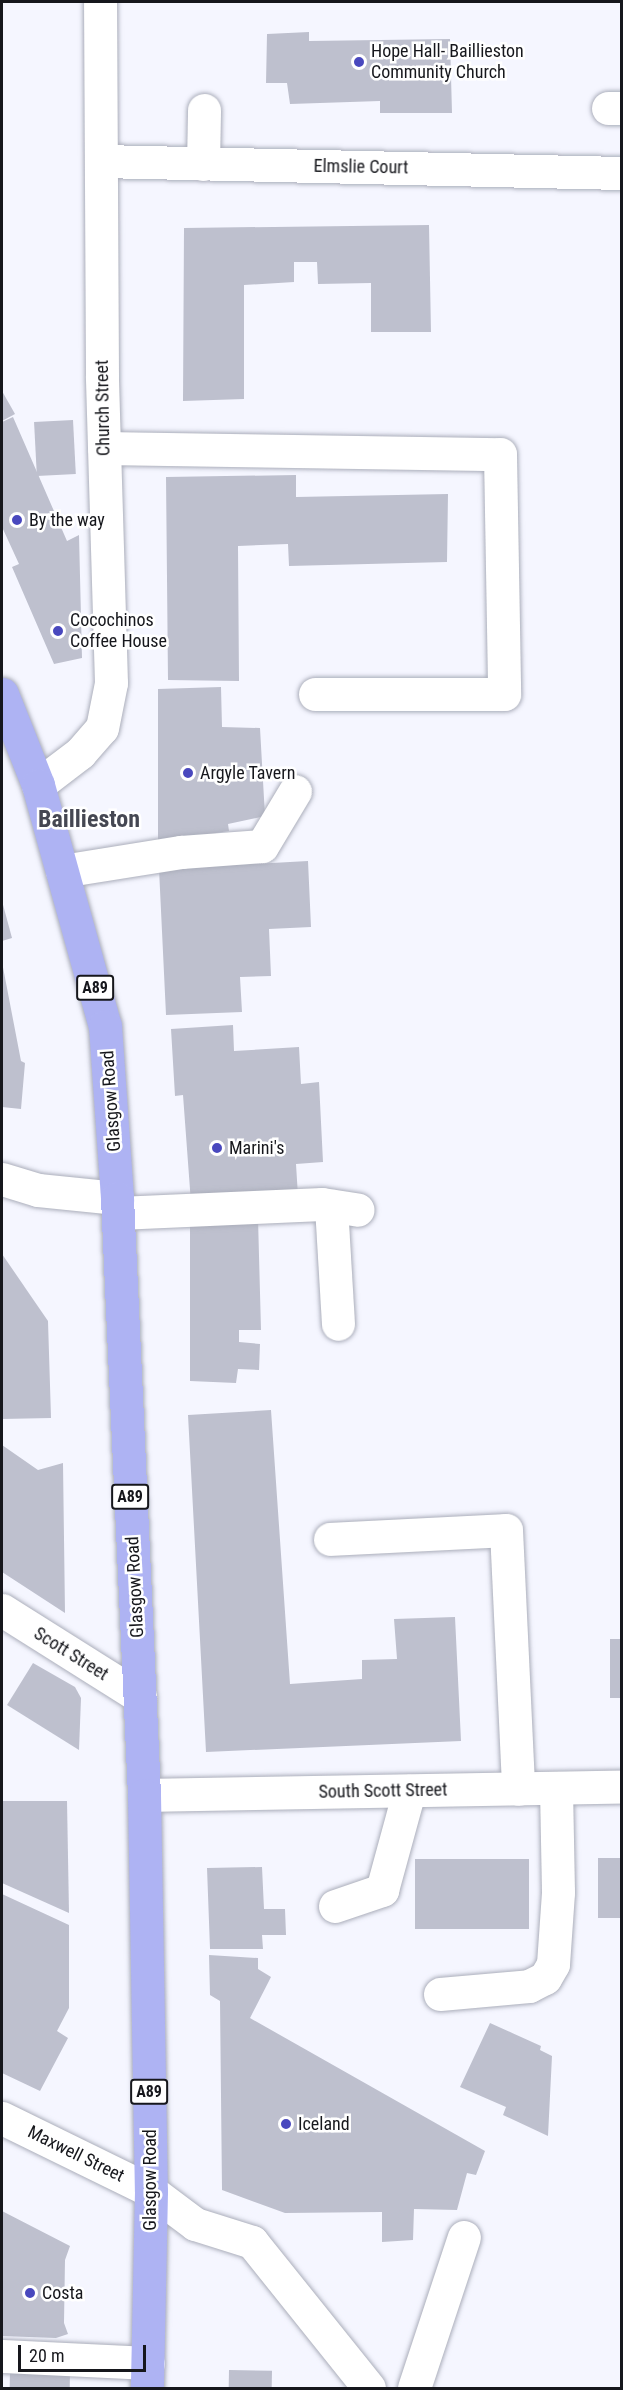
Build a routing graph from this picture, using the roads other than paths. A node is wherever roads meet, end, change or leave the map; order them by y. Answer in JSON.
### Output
{"nodes":[{"id":1,"x":100,"y":2,"type":"edge"},
{"id":2,"x":204,"y":110,"type":"dead end"},
{"id":3,"x":101,"y":161,"type":"junction"},
{"id":4,"x":203,"y":164,"type":"junction"},
{"id":5,"x":621,"y":173,"type":"edge"},
{"id":6,"x":104,"y":448,"type":"junction"},
{"id":7,"x":2,"y":694,"type":"edge"},
{"id":8,"x":315,"y":694,"type":"dead end"},
{"id":9,"x":38,"y":785,"type":"junction"},
{"id":10,"x":296,"y":791,"type":"dead end"},
{"id":11,"x":62,"y":871,"type":"junction"},
{"id":12,"x":2,"y":1179,"type":"edge"},
{"id":13,"x":118,"y":1205,"type":"junction"},
{"id":14,"x":338,"y":1324,"type":"dead end"},
{"id":15,"x":330,"y":1539,"type":"dead end"},
{"id":16,"x":2,"y":1610,"type":"edge"},
{"id":17,"x":140,"y":1698,"type":"junction"},
{"id":18,"x":621,"y":1787,"type":"edge"},
{"id":19,"x":556,"y":1788,"type":"junction"},
{"id":20,"x":518,"y":1789,"type":"junction"},
{"id":21,"x":409,"y":1791,"type":"junction"},
{"id":22,"x":144,"y":1795,"type":"junction"},
{"id":23,"x":335,"y":1906,"type":"dead end"},
{"id":24,"x":440,"y":1994,"type":"dead end"},
{"id":25,"x":2,"y":2118,"type":"edge"},
{"id":26,"x":151,"y":2191,"type":"junction"},
{"id":27,"x":464,"y":2237,"type":"dead end"},
{"id":28,"x":2,"y":2356,"type":"edge"},
{"id":29,"x":148,"y":2376,"type":"edge"},
{"id":30,"x":369,"y":2388,"type":"edge"},
{"id":31,"x":414,"y":2388,"type":"edge"}],
"edges":[{"from":1,"to":3,"type":"street","name":"Church Street"},
{"from":2,"to":4,"type":"street"},
{"from":3,"to":4,"type":"street","name":"Elmslie Court"},
{"from":3,"to":6,"type":"street","name":"Church Street"},
{"from":4,"to":5,"type":"street","name":"Elmslie Court"},
{"from":6,"to":8,"type":"street"},
{"from":6,"to":9,"type":"street","name":"Church Street"},
{"from":7,"to":9,"type":"main road","name":"Glasgow Road","number":"A89"},
{"from":9,"to":11,"type":"main road","name":"Glasgow Road","number":"A89"},
{"from":10,"to":11,"type":"street"},
{"from":11,"to":13,"type":"main road","name":"Glasgow Road","number":"A89"},
{"from":12,"to":13,"type":"street"},
{"from":13,"to":14,"type":"street"},
{"from":13,"to":17,"type":"main road","name":"Glasgow Road","number":"A89"},
{"from":15,"to":20,"type":"street"},
{"from":16,"to":17,"type":"street","name":"Scott Street"},
{"from":17,"to":22,"type":"main road","name":"Glasgow Road","number":"A89"},
{"from":18,"to":19,"type":"street","name":"South Scott Street"},
{"from":19,"to":20,"type":"street","name":"South Scott Street"},
{"from":19,"to":24,"type":"street"},
{"from":20,"to":21,"type":"street","name":"South Scott Street"},
{"from":21,"to":22,"type":"street","name":"South Scott Street"},
{"from":21,"to":23,"type":"street"},
{"from":22,"to":26,"type":"main road","name":"Glasgow Road","number":"A89"},
{"from":25,"to":26,"type":"street","name":"Maxwell Street"},
{"from":26,"to":29,"type":"main road","name":"Glasgow Road","number":"A89"},
{"from":26,"to":30,"type":"street","name":"Maxwell Street"},
{"from":27,"to":31,"type":"street"},
{"from":28,"to":29,"type":"street"}]}
